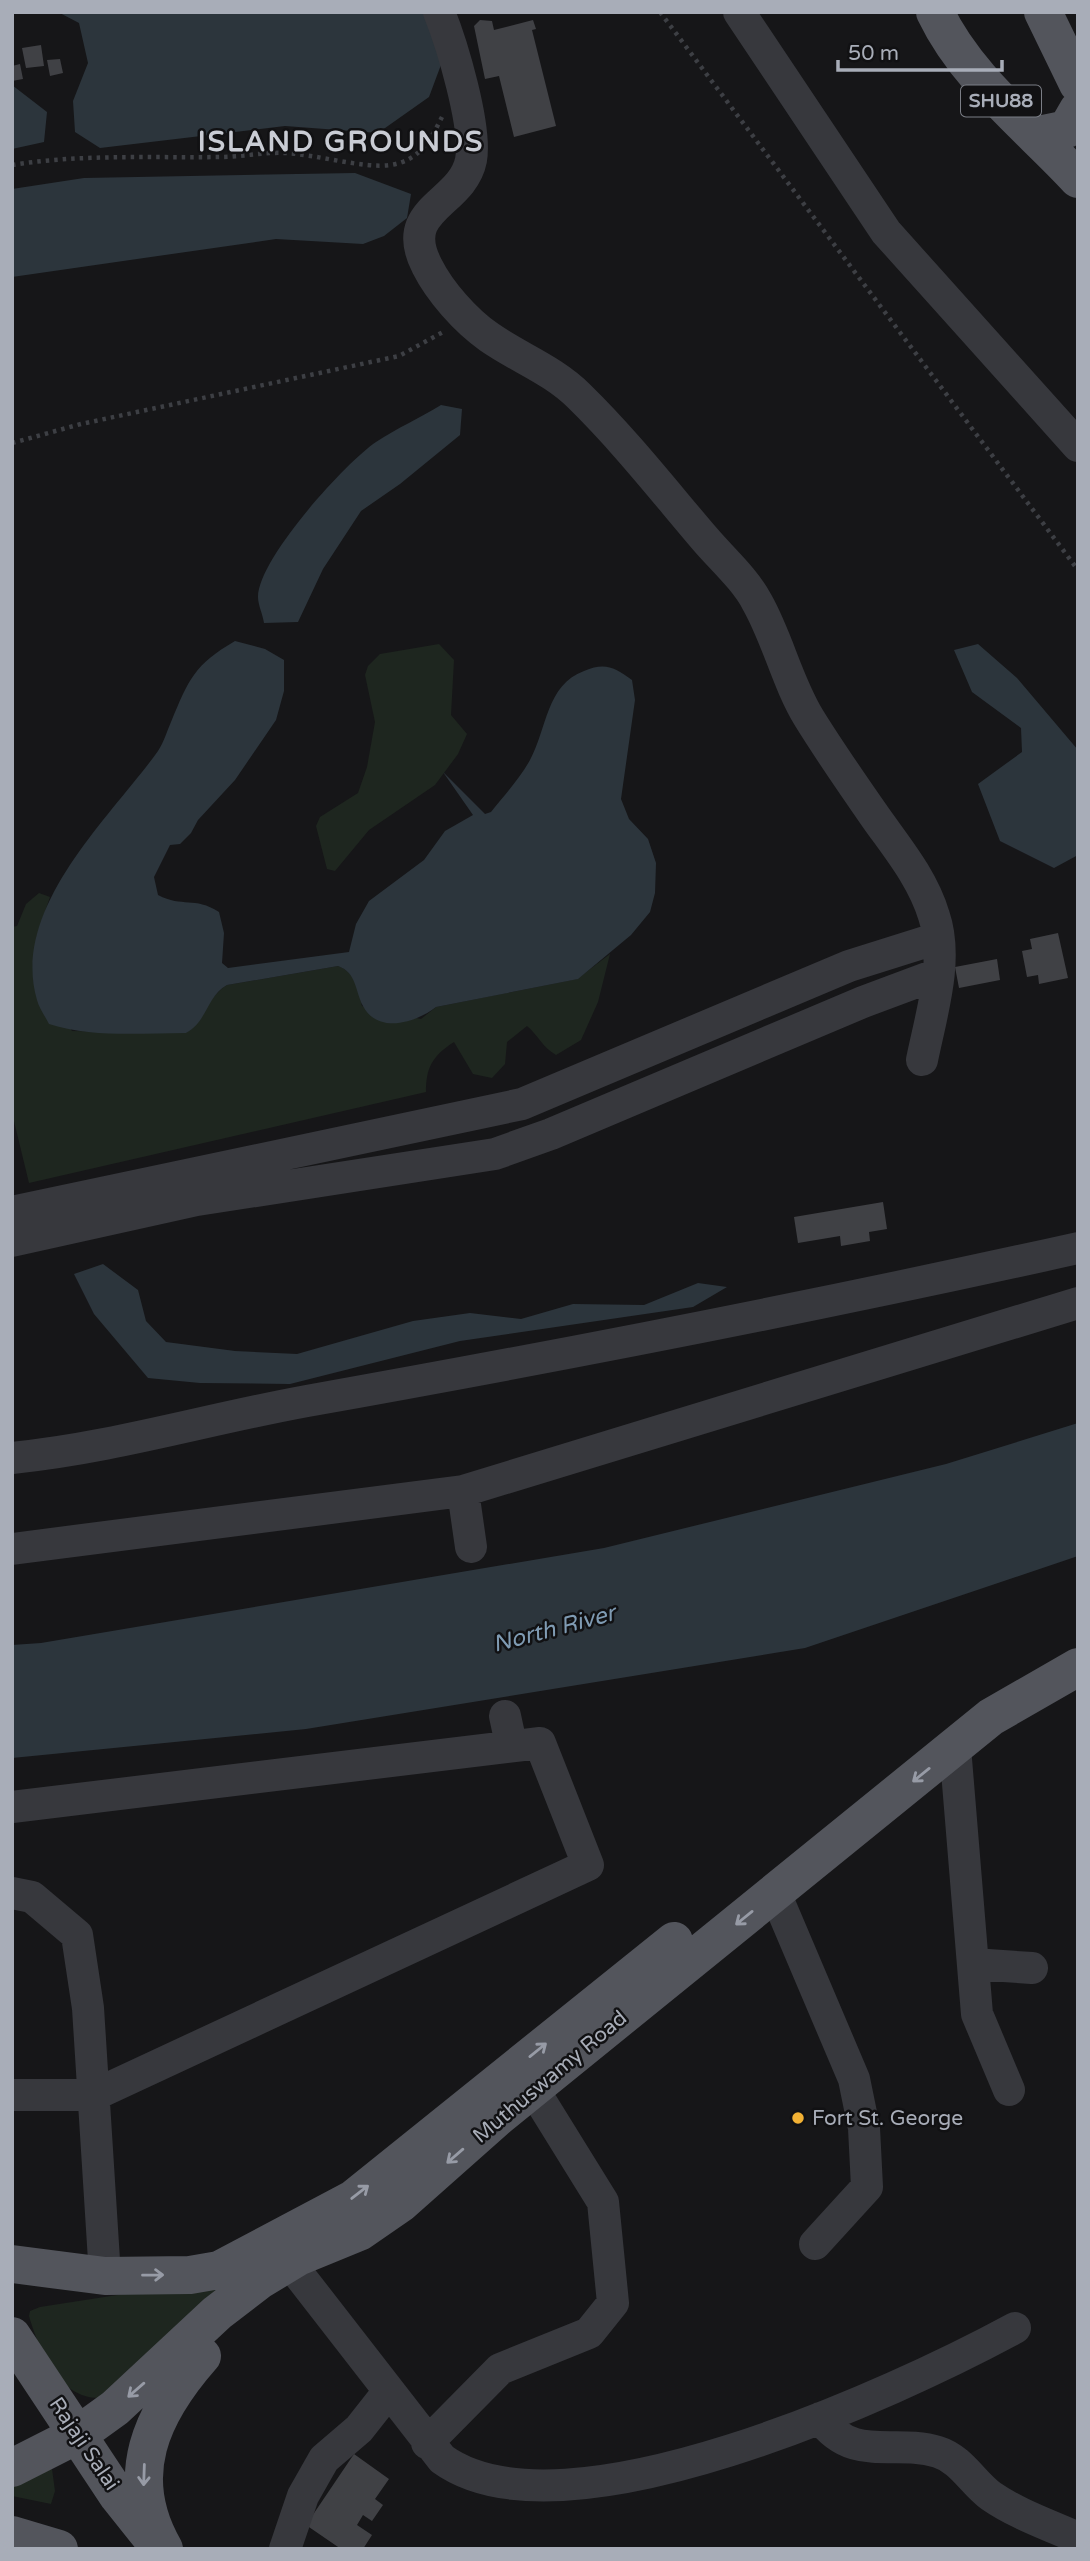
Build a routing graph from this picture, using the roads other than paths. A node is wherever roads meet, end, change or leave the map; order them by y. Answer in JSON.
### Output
{"nodes":[{"id":1,"x":439,"y":12,"type":"edge"},
{"id":2,"x":738,"y":12,"type":"edge"},
{"id":3,"x":935,"y":12,"type":"edge"},
{"id":4,"x":1043,"y":12,"type":"edge"},
{"id":5,"x":1078,"y":85,"type":"edge"},
{"id":6,"x":1078,"y":110,"type":"edge"},
{"id":7,"x":1038,"y":135,"type":"junction"},
{"id":8,"x":1078,"y":179,"type":"edge"},
{"id":9,"x":1078,"y":446,"type":"edge"},
{"id":10,"x":938,"y":937,"type":"junction"},
{"id":11,"x":938,"y":974,"type":"junction"},
{"id":12,"x":922,"y":1060,"type":"dead end"},
{"id":13,"x":12,"y":1212,"type":"edge"},
{"id":14,"x":12,"y":1241,"type":"edge"},
{"id":15,"x":1078,"y":1248,"type":"edge"},
{"id":16,"x":1078,"y":1303,"type":"edge"},
{"id":17,"x":12,"y":1458,"type":"edge"},
{"id":18,"x":463,"y":1490,"type":"junction"},
{"id":19,"x":471,"y":1547,"type":"dead end"},
{"id":20,"x":12,"y":1549,"type":"edge"},
{"id":21,"x":1078,"y":1638,"type":"edge"},
{"id":22,"x":1078,"y":1667,"type":"edge"},
{"id":23,"x":956,"y":1747,"type":"junction"},
{"id":24,"x":12,"y":1807,"type":"edge"},
{"id":25,"x":12,"y":1893,"type":"edge"},
{"id":26,"x":775,"y":1894,"type":"junction"},
{"id":27,"x":973,"y":1964,"type":"junction"},
{"id":28,"x":1032,"y":1968,"type":"dead end"},
{"id":29,"x":533,"y":2090,"type":"junction"},
{"id":30,"x":1009,"y":2090,"type":"dead end"},
{"id":31,"x":12,"y":2095,"type":"edge"},
{"id":32,"x":94,"y":2095,"type":"junction"},
{"id":33,"x":815,"y":2244,"type":"dead end"},
{"id":34,"x":289,"y":2262,"type":"junction"},
{"id":35,"x":12,"y":2264,"type":"edge"},
{"id":36,"x":105,"y":2276,"type":"junction"},
{"id":37,"x":1015,"y":2328,"type":"dead end"},
{"id":38,"x":12,"y":2336,"type":"edge"},
{"id":39,"x":389,"y":2391,"type":"junction"},
{"id":40,"x":820,"y":2418,"type":"junction"},
{"id":41,"x":79,"y":2434,"type":"junction"},
{"id":42,"x":427,"y":2442,"type":"junction"},
{"id":43,"x":12,"y":2468,"type":"edge"},
{"id":44,"x":12,"y":2535,"type":"edge"},
{"id":45,"x":1078,"y":2538,"type":"edge"},
{"id":46,"x":60,"y":2549,"type":"edge"},
{"id":47,"x":163,"y":2549,"type":"edge"},
{"id":48,"x":285,"y":2549,"type":"edge"}],
"edges":[{"from":1,"to":10,"type":"street"},
{"from":2,"to":9,"type":"street"},
{"from":3,"to":7,"type":"main road","number":"SHU88"},
{"from":4,"to":5,"type":"main road"},
{"from":6,"to":7,"type":"main road"},
{"from":7,"to":8,"type":"main road","number":"SHU88"},
{"from":10,"to":11,"type":"street"},
{"from":10,"to":13,"type":"street"},
{"from":11,"to":12,"type":"street"},
{"from":11,"to":14,"type":"street"},
{"from":15,"to":17,"type":"street"},
{"from":16,"to":18,"type":"street"},
{"from":18,"to":19,"type":"street"},
{"from":18,"to":20,"type":"street"},
{"from":36,"to":21,"type":"main road","name":"Muthuswamy Road","one_way":true},
{"from":22,"to":23,"type":"main road","name":"Muthuswamy Road"},
{"from":23,"to":26,"type":"main road","name":"Muthuswamy Road","one_way":true},
{"from":23,"to":27,"type":"street"},
{"from":24,"to":32,"type":"street"},
{"from":25,"to":32,"type":"street"},
{"from":26,"to":29,"type":"main road","name":"Muthuswamy Road","one_way":true},
{"from":26,"to":33,"type":"street"},
{"from":27,"to":28,"type":"street"},
{"from":27,"to":30,"type":"street"},
{"from":29,"to":34,"type":"main road","name":"Muthuswamy Road","one_way":true},
{"from":29,"to":42,"type":"street"},
{"from":31,"to":32,"type":"street"},
{"from":32,"to":36,"type":"street"},
{"from":34,"to":39,"type":"street"},
{"from":34,"to":41,"type":"main road","name":"Muthuswamy Road","one_way":true},
{"from":34,"to":47,"type":"main road","one_way":true},
{"from":35,"to":36,"type":"main road","name":"Muthuswamy Road"},
{"from":37,"to":40,"type":"street"},
{"from":38,"to":41,"type":"main road","name":"Rajaji Salai"},
{"from":39,"to":42,"type":"street"},
{"from":39,"to":48,"type":"street"},
{"from":40,"to":42,"type":"street"},
{"from":40,"to":45,"type":"street"},
{"from":41,"to":43,"type":"main road","name":"Muthuswamy Road"},
{"from":41,"to":47,"type":"main road","name":"Rajaji Salai"},
{"from":44,"to":46,"type":"main road"}]}
